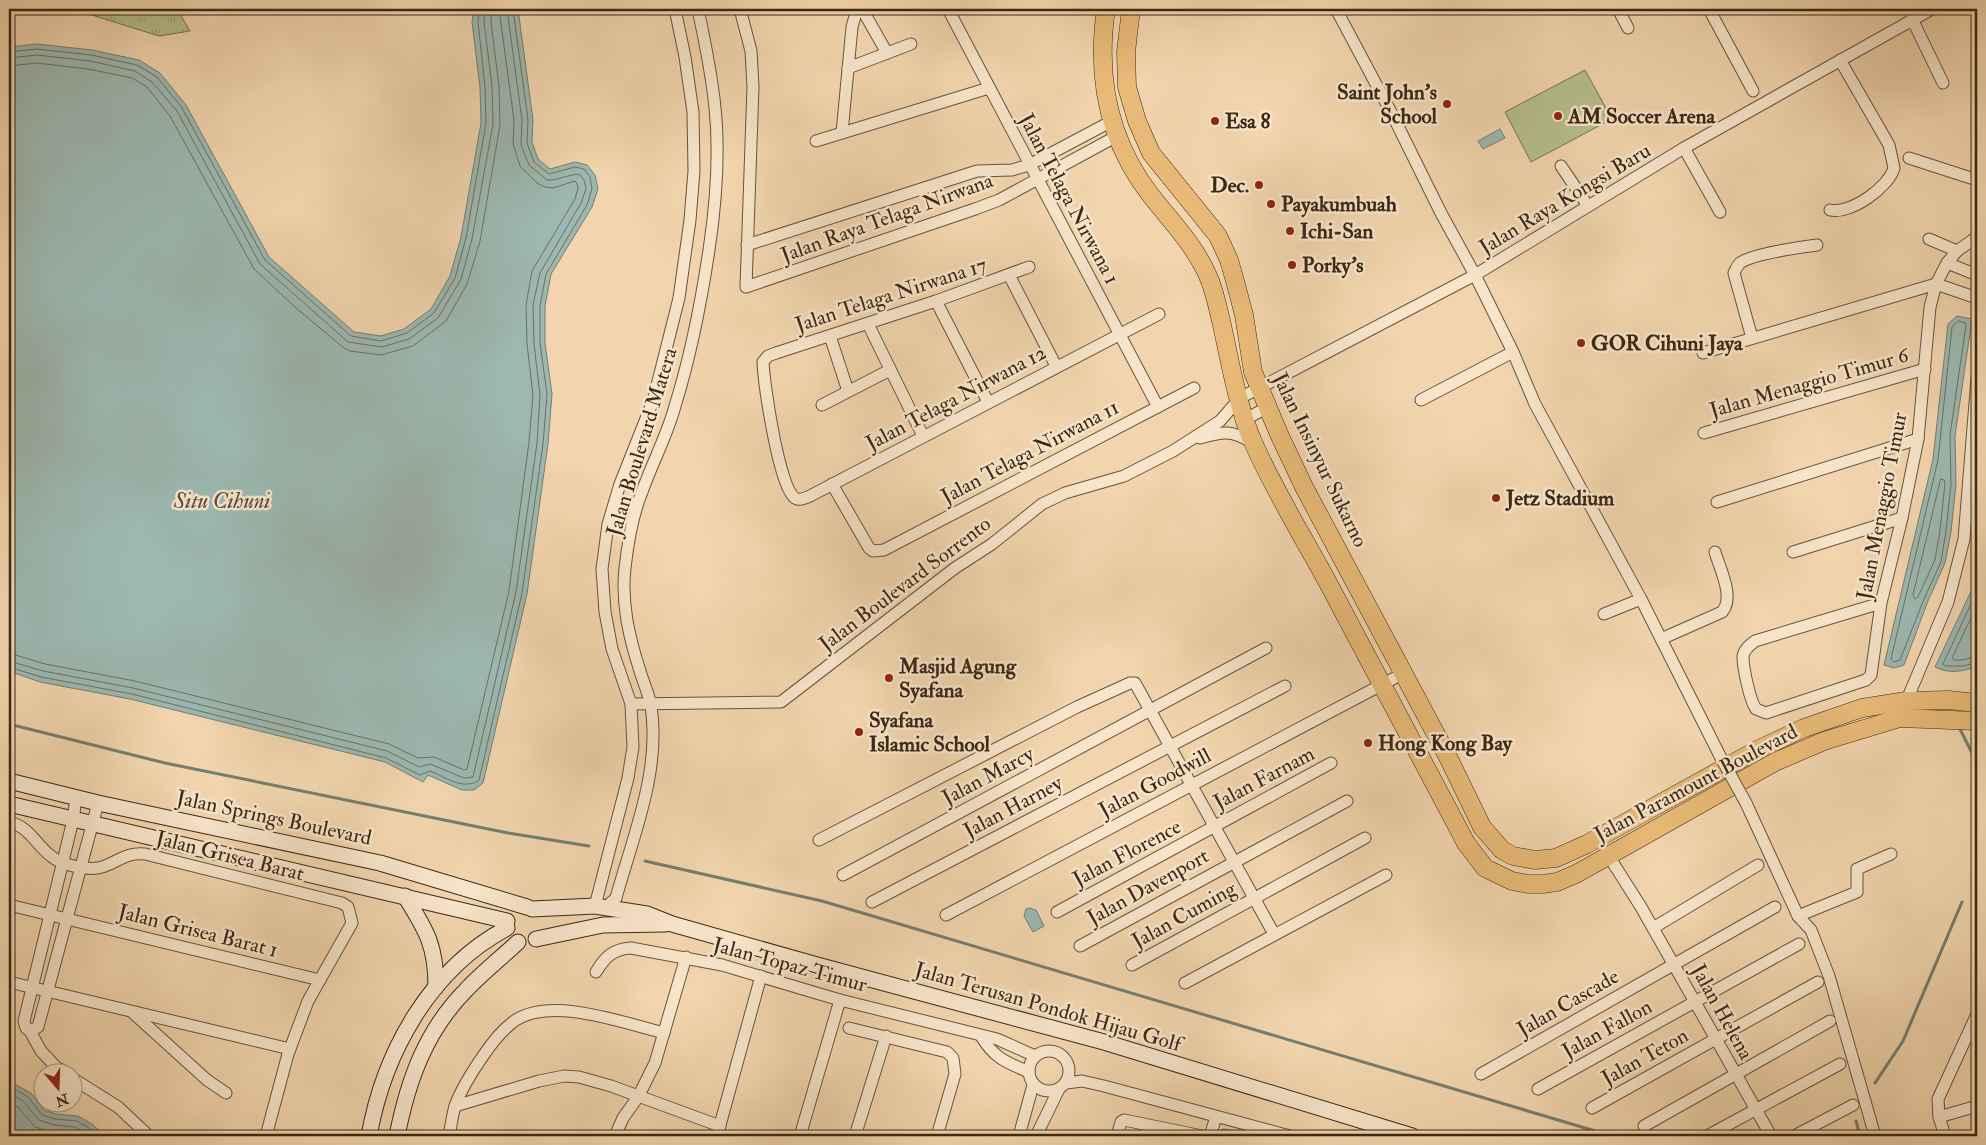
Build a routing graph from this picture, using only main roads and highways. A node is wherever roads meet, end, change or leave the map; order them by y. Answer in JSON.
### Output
{"nodes":[{"id":1,"x":1106,"y":9,"type":"edge"},
{"id":2,"x":1131,"y":9,"type":"edge"},
{"id":3,"x":1339,"y":553,"type":"junction"},
{"id":4,"x":1318,"y":564,"type":"junction"},
{"id":5,"x":1977,"y":702,"type":"edge"},
{"id":6,"x":1977,"y":721,"type":"edge"},
{"id":7,"x":9,"y":781,"type":"edge"},
{"id":8,"x":9,"y":804,"type":"edge"},
{"id":9,"x":1460,"y":831,"type":"joint"},
{"id":10,"x":1490,"y":838,"type":"joint"},
{"id":11,"x":405,"y":896,"type":"junction"},
{"id":12,"x":492,"y":896,"type":"junction"},
{"id":13,"x":600,"y":907,"type":"junction"},
{"id":14,"x":530,"y":908,"type":"junction"},
{"id":15,"x":482,"y":917,"type":"junction"},
{"id":16,"x":507,"y":924,"type":"junction"},
{"id":17,"x":672,"y":924,"type":"junction"},
{"id":18,"x":582,"y":928,"type":"junction"},
{"id":19,"x":493,"y":935,"type":"junction"},
{"id":20,"x":536,"y":939,"type":"junction"},
{"id":21,"x":514,"y":946,"type":"junction"},
{"id":22,"x":436,"y":987,"type":"junction"},
{"id":23,"x":369,"y":1136,"type":"edge"},
{"id":24,"x":397,"y":1136,"type":"edge"},
{"id":25,"x":1412,"y":1136,"type":"edge"}],
"edges":[{"from":1,"to":4,"type":"main road","name":"Jalan Insinyur Sukarno"},
{"from":2,"to":3,"type":"main road","name":"Jalan Insinyur Sukarno"},
{"from":3,"to":4,"type":"main road"},
{"from":3,"to":10,"type":"main road","name":"Jalan Insinyur Sukarno"},
{"from":4,"to":9,"type":"main road","name":"Jalan Insinyur Sukarno"},
{"from":5,"to":10,"type":"main road","name":"Jalan Paramount Boulevard"},
{"from":6,"to":9,"type":"main road","name":"Jalan Paramount Boulevard"},
{"from":7,"to":12,"type":"main road","name":"Jalan Springs Boulevard"},
{"from":8,"to":11,"type":"main road"},
{"from":11,"to":15,"type":"main road"},
{"from":11,"to":22,"type":"main road"},
{"from":12,"to":14,"type":"main road","name":"Jalan Springs Boulevard"},
{"from":12,"to":15,"type":"main road"},
{"from":13,"to":14,"type":"main road","name":"Jalan Terusan Pondok Hijau Golf"},
{"from":13,"to":17,"type":"main road","name":"Jalan Terusan Pondok Hijau Golf"},
{"from":13,"to":18,"type":"main road"},
{"from":14,"to":16,"type":"main road"},
{"from":14,"to":20,"type":"main road"},
{"from":15,"to":16,"type":"main road"},
{"from":16,"to":19,"type":"main road"},
{"from":16,"to":21,"type":"main road"},
{"from":17,"to":18,"type":"main road","name":"Jalan Terusan Pondok Hijau Golf"},
{"from":17,"to":25,"type":"main road","name":"Jalan Terusan Pondok Hijau Golf"},
{"from":18,"to":20,"type":"main road","name":"Jalan Terusan Pondok Hijau Golf"},
{"from":19,"to":21,"type":"main road"},
{"from":19,"to":22,"type":"main road"},
{"from":20,"to":21,"type":"main road"},
{"from":21,"to":24,"type":"main road"},
{"from":22,"to":23,"type":"main road"}]}
